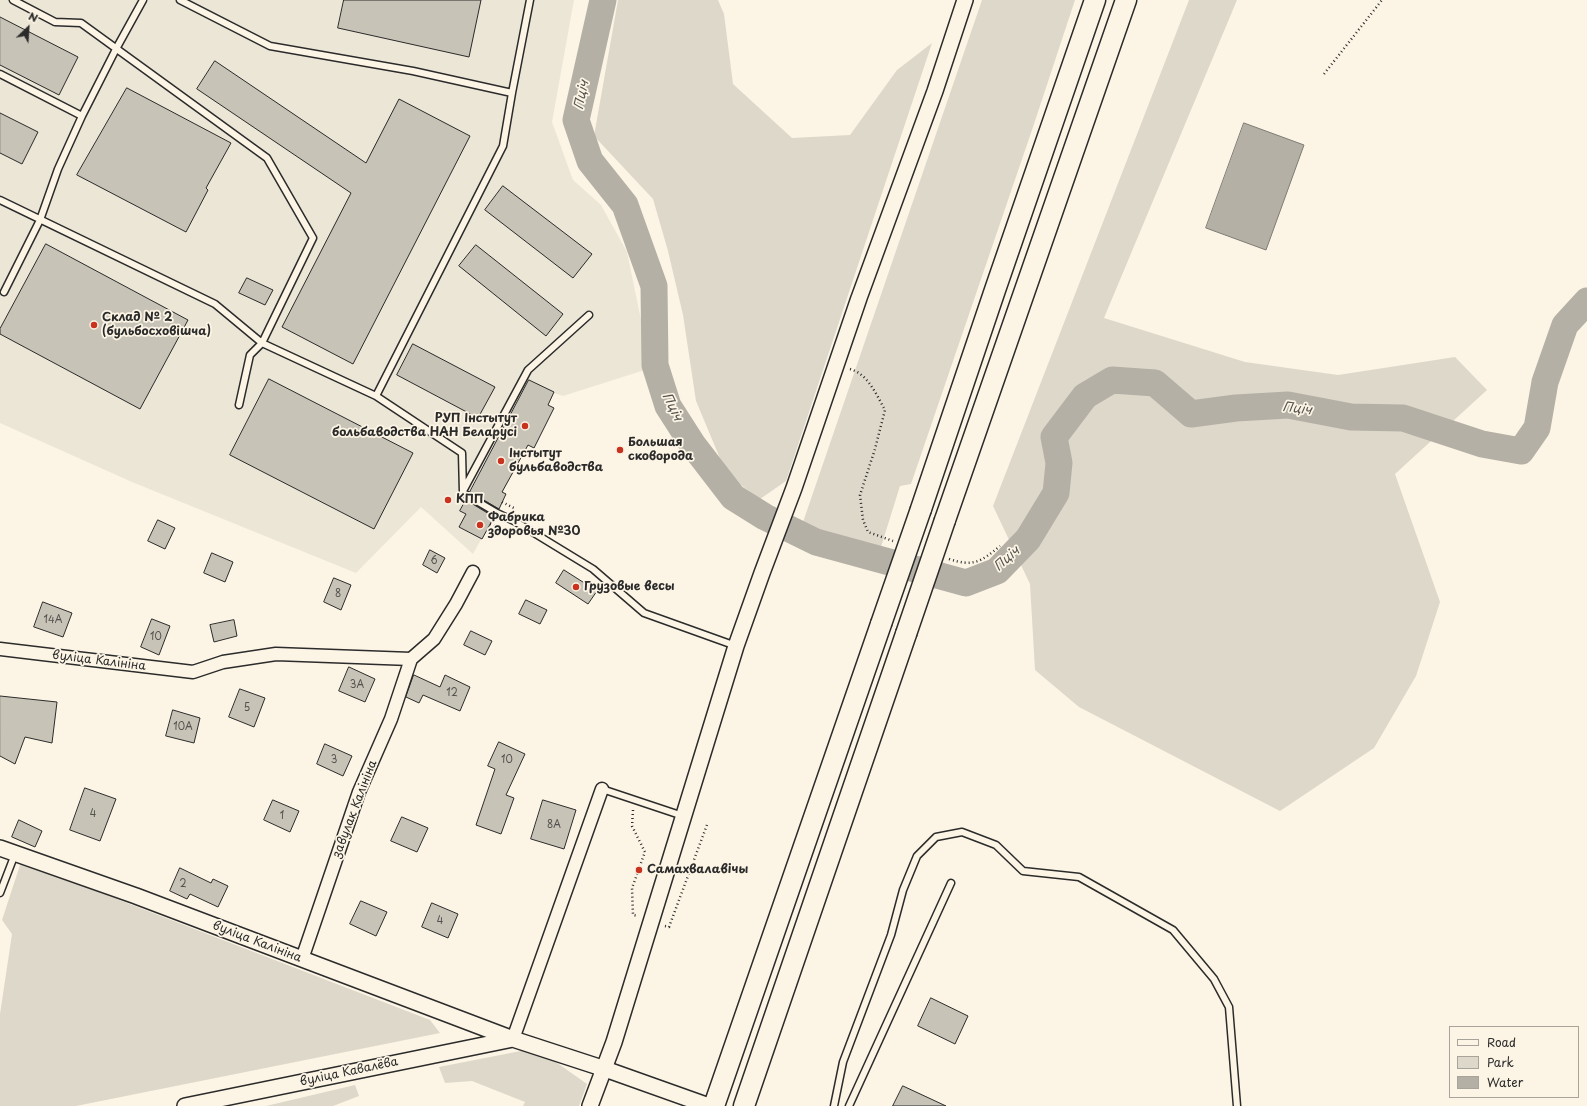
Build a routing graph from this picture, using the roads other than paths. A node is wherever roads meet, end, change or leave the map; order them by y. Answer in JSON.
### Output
{"nodes":[{"id":1,"x":13,"y":0,"type":"edge"},
{"id":2,"x":144,"y":0,"type":"edge"},
{"id":3,"x":180,"y":0,"type":"edge"},
{"id":4,"x":530,"y":0,"type":"edge"},
{"id":5,"x":965,"y":0,"type":"edge"},
{"id":6,"x":1095,"y":0,"type":"edge"},
{"id":7,"x":1126,"y":0,"type":"edge"},
{"id":8,"x":116,"y":49,"type":"junction"},
{"id":9,"x":0,"y":74,"type":"edge"},
{"id":10,"x":512,"y":93,"type":"junction"},
{"id":11,"x":82,"y":116,"type":"junction"},
{"id":12,"x":0,"y":200,"type":"edge"},
{"id":13,"x":40,"y":220,"type":"junction"},
{"id":14,"x":4,"y":292,"type":"dead end"},
{"id":15,"x":589,"y":315,"type":"dead end"},
{"id":16,"x":262,"y":343,"type":"junction"},
{"id":17,"x":376,"y":396,"type":"junction"},
{"id":18,"x":239,"y":405,"type":"dead end"},
{"id":19,"x":463,"y":493,"type":"junction"},
{"id":20,"x":473,"y":572,"type":"dead end"},
{"id":21,"x":736,"y":646,"type":"junction"},
{"id":22,"x":0,"y":649,"type":"edge"},
{"id":23,"x":411,"y":659,"type":"junction"},
{"id":24,"x":602,"y":790,"type":"joint"},
{"id":25,"x":684,"y":816,"type":"junction"},
{"id":26,"x":0,"y":848,"type":"edge"},
{"id":27,"x":15,"y":854,"type":"junction"},
{"id":28,"x":951,"y":883,"type":"dead end"},
{"id":29,"x":0,"y":893,"type":"edge"},
{"id":30,"x":302,"y":960,"type":"junction"},
{"id":31,"x":513,"y":1039,"type":"junction"},
{"id":32,"x":605,"y":1068,"type":"junction"},
{"id":33,"x":185,"y":1106,"type":"edge"},
{"id":34,"x":590,"y":1106,"type":"edge"},
{"id":35,"x":709,"y":1106,"type":"edge"},
{"id":36,"x":714,"y":1106,"type":"edge"},
{"id":37,"x":744,"y":1106,"type":"edge"},
{"id":38,"x":834,"y":1106,"type":"edge"},
{"id":39,"x":849,"y":1106,"type":"edge"},
{"id":40,"x":1237,"y":1106,"type":"edge"}],
"edges":[{"from":1,"to":8,"type":"lane"},
{"from":2,"to":8,"type":"lane"},
{"from":3,"to":10,"type":"lane"},
{"from":4,"to":10,"type":"lane"},
{"from":5,"to":21,"type":"street"},
{"from":6,"to":36,"type":"highway","bridge":true},
{"from":7,"to":37,"type":"highway","bridge":true},
{"from":8,"to":11,"type":"lane"},
{"from":8,"to":16,"type":"lane"},
{"from":9,"to":11,"type":"lane"},
{"from":10,"to":17,"type":"lane"},
{"from":11,"to":13,"type":"lane"},
{"from":12,"to":13,"type":"lane"},
{"from":13,"to":14,"type":"lane"},
{"from":13,"to":16,"type":"lane"},
{"from":15,"to":19,"type":"lane"},
{"from":16,"to":17,"type":"lane"},
{"from":16,"to":18,"type":"lane"},
{"from":17,"to":19,"type":"lane"},
{"from":19,"to":21,"type":"lane"},
{"from":20,"to":23,"type":"street"},
{"from":21,"to":25,"type":"street"},
{"from":22,"to":23,"type":"street","name":"вуліца Калініна"},
{"from":23,"to":30,"type":"street","name":"завулак Калініна"},
{"from":24,"to":25,"type":"lane"},
{"from":24,"to":31,"type":"street"},
{"from":25,"to":32,"type":"street"},
{"from":26,"to":27,"type":"street","name":"вуліца Калініна"},
{"from":27,"to":29,"type":"lane"},
{"from":27,"to":30,"type":"street","name":"вуліца Калініна"},
{"from":28,"to":39,"type":"lane"},
{"from":30,"to":31,"type":"street","name":"вуліца Калініна"},
{"from":31,"to":32,"type":"street","name":"вуліца Калініна"},
{"from":31,"to":33,"type":"street","name":"вуліца Кавалёва"},
{"from":32,"to":34,"type":"street"},
{"from":32,"to":35,"type":"street","name":"вуліца Калініна"},
{"from":38,"to":40,"type":"lane"}]}
